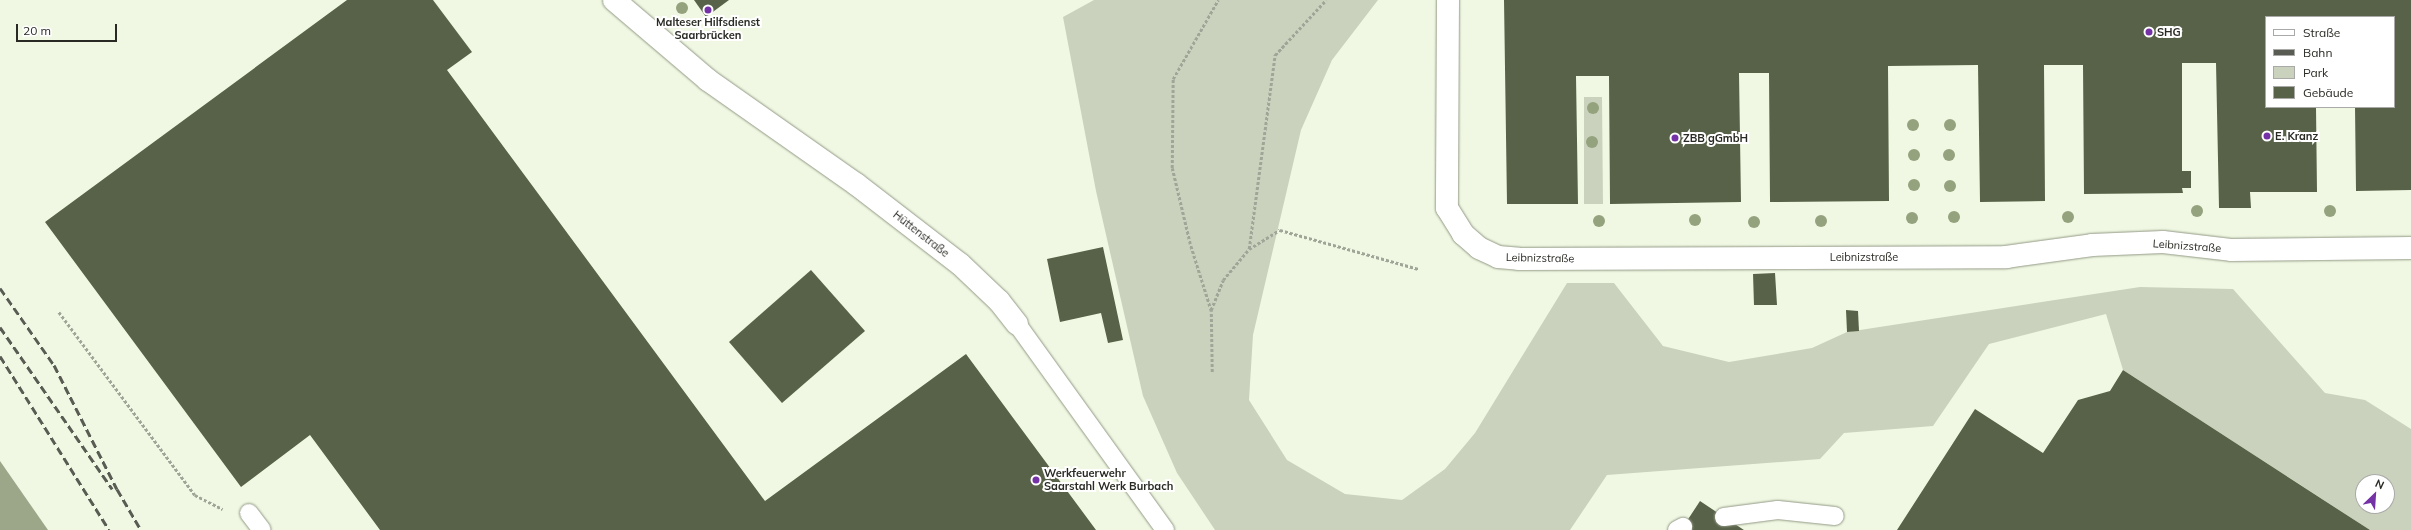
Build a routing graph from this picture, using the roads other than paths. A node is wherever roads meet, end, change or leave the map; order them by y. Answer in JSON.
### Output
{"nodes":[{"id":1,"x":614,"y":0,"type":"edge"},
{"id":2,"x":1448,"y":0,"type":"edge"},
{"id":3,"x":2411,"y":248,"type":"edge"},
{"id":4,"x":1018,"y":324,"type":"joint"},
{"id":5,"x":249,"y":513,"type":"road end"},
{"id":6,"x":1835,"y":516,"type":"dead end"},
{"id":7,"x":1724,"y":517,"type":"dead end"},
{"id":8,"x":262,"y":530,"type":"edge"},
{"id":9,"x":1165,"y":530,"type":"edge"}],
"edges":[{"from":1,"to":4,"type":"street","name":"Hüttenstraße"},
{"from":2,"to":3,"type":"street","name":"Leibnizstraße"},
{"from":4,"to":9,"type":"lane","name":"Hüttenstraße"},
{"from":5,"to":8,"type":"lane"},
{"from":6,"to":7,"type":"lane"}]}
